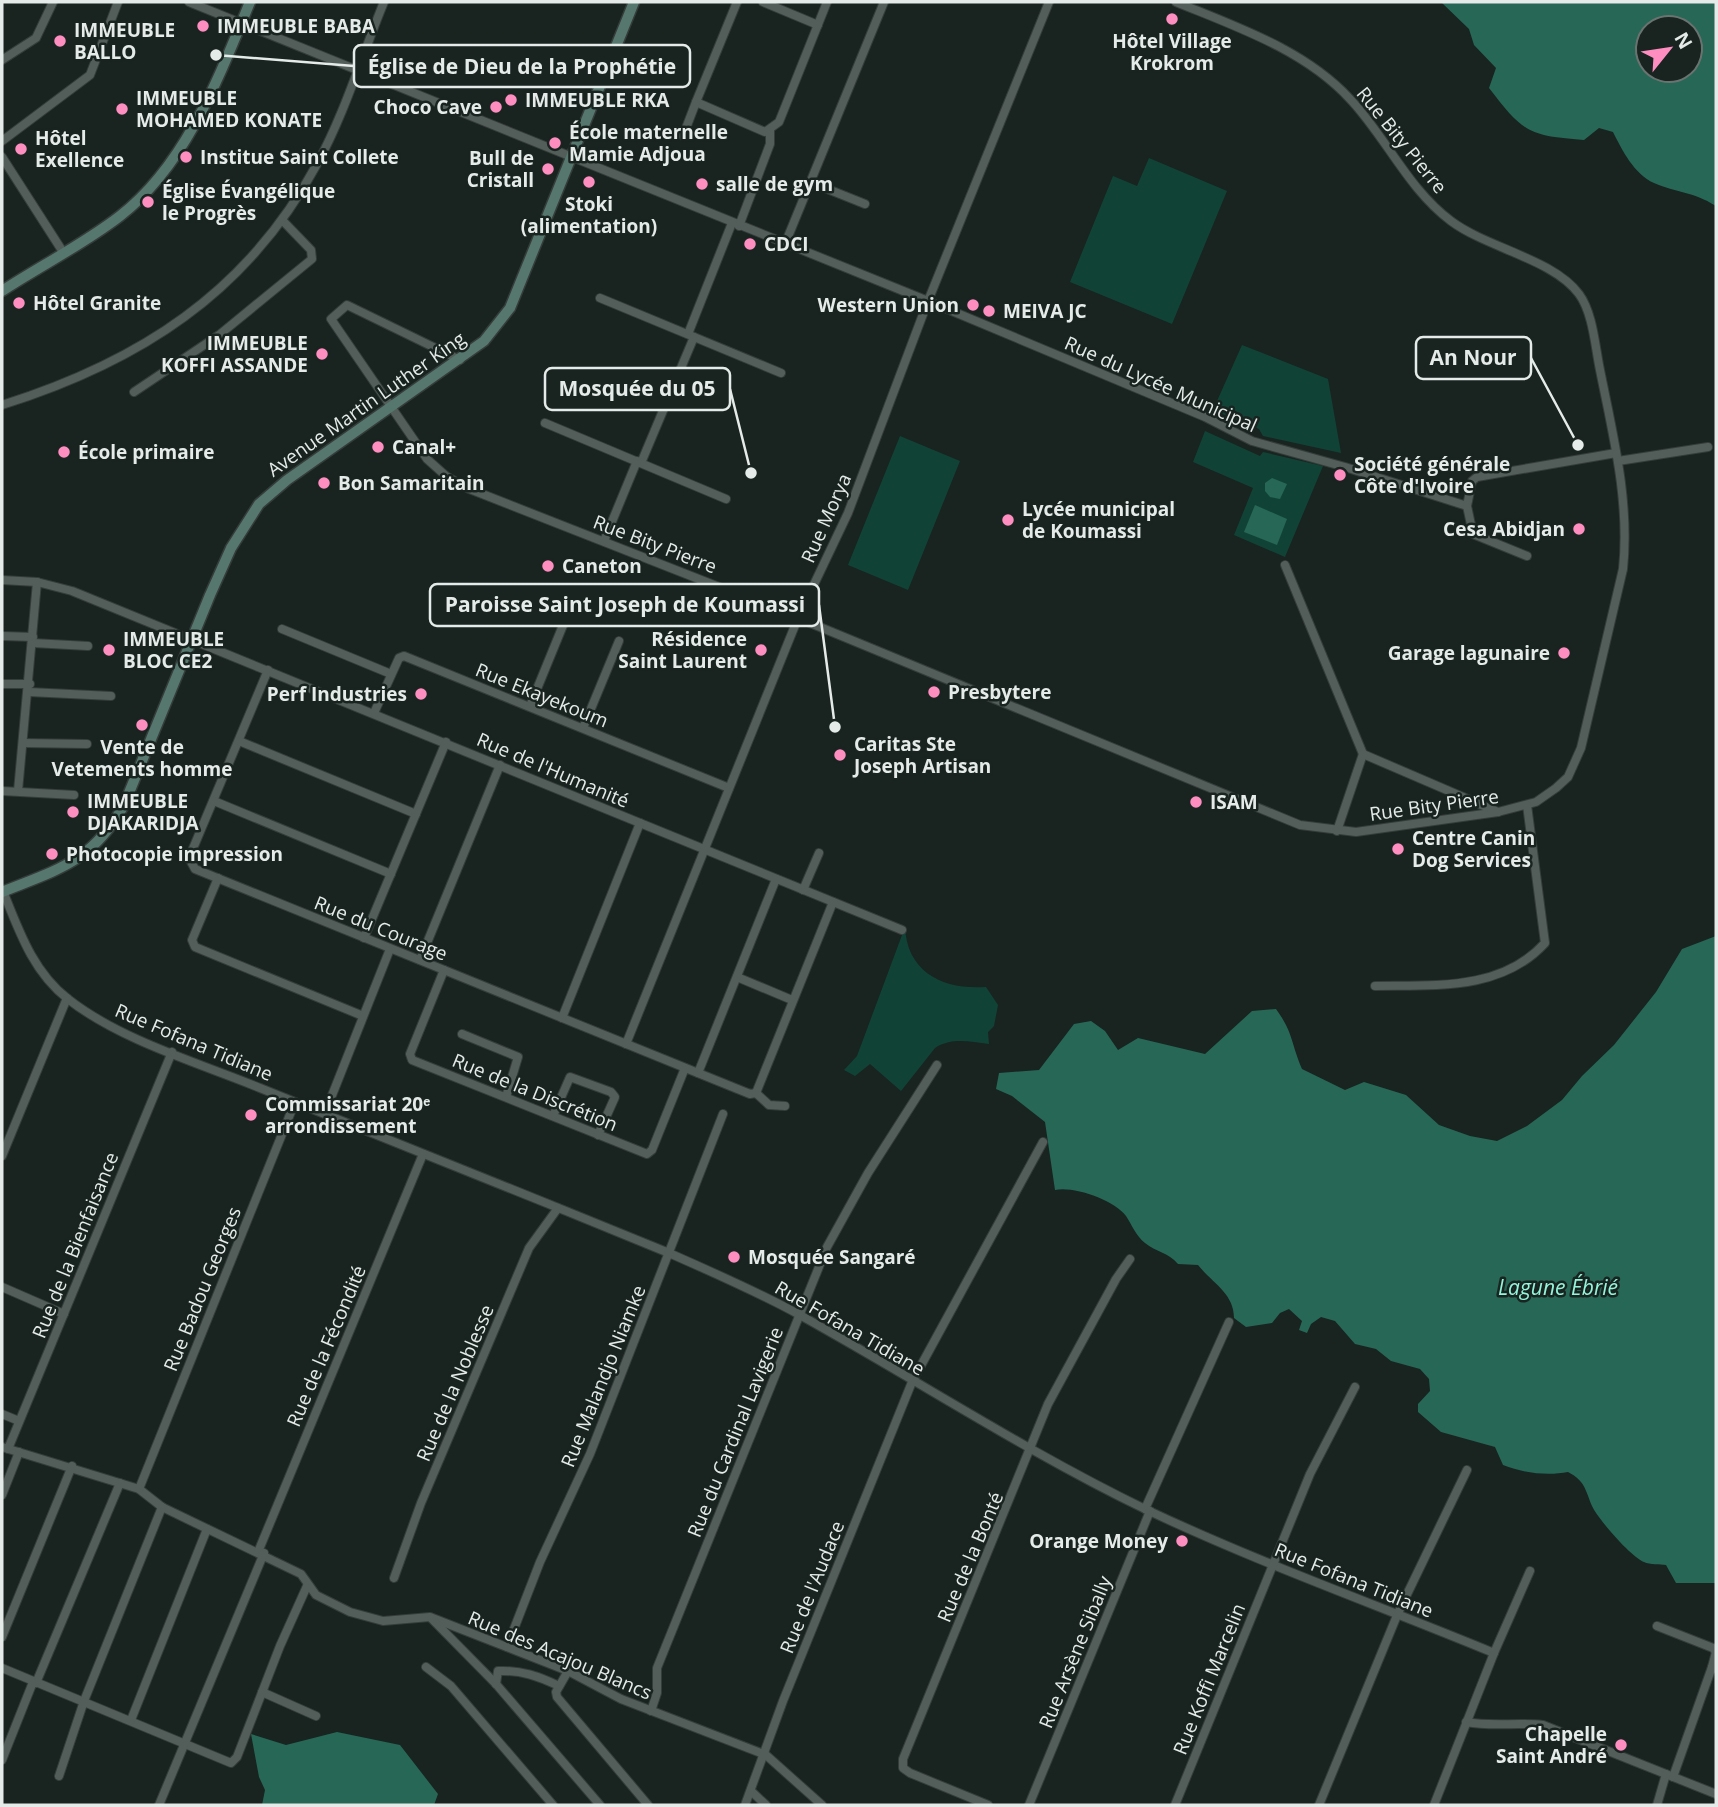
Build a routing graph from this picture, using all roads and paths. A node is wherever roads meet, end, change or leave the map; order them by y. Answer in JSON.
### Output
{"nodes":[{"id":1,"x":53,"y":2,"type":"edge"},
{"id":2,"x":118,"y":2,"type":"edge"},
{"id":3,"x":189,"y":2,"type":"edge"},
{"id":4,"x":250,"y":2,"type":"edge"},
{"id":5,"x":384,"y":2,"type":"edge"},
{"id":6,"x":634,"y":2,"type":"edge"},
{"id":7,"x":737,"y":2,"type":"edge"},
{"id":8,"x":763,"y":2,"type":"edge"},
{"id":9,"x":827,"y":2,"type":"edge"},
{"id":10,"x":884,"y":2,"type":"edge"},
{"id":11,"x":1049,"y":2,"type":"edge"},
{"id":12,"x":1176,"y":2,"type":"edge"},
{"id":13,"x":1200,"y":6,"type":"edge"},
{"id":14,"x":242,"y":23,"type":"junction"},
{"id":15,"x":818,"y":24,"type":"junction"},
{"id":16,"x":2,"y":60,"type":"edge"},
{"id":17,"x":356,"y":70,"type":"junction"},
{"id":18,"x":696,"y":102,"type":"junction"},
{"id":19,"x":770,"y":130,"type":"junction"},
{"id":20,"x":683,"y":136,"type":"dead end"},
{"id":21,"x":2,"y":141,"type":"edge"},
{"id":22,"x":2,"y":157,"type":"edge"},
{"id":23,"x":571,"y":158,"type":"junction"},
{"id":24,"x":810,"y":182,"type":"junction"},
{"id":25,"x":865,"y":204,"type":"dead end"},
{"id":26,"x":283,"y":221,"type":"junction"},
{"id":27,"x":736,"y":225,"type":"junction"},
{"id":28,"x":785,"y":244,"type":"junction"},
{"id":29,"x":63,"y":252,"type":"junction"},
{"id":30,"x":2,"y":291,"type":"edge"},
{"id":31,"x":600,"y":298,"type":"dead end"},
{"id":32,"x":928,"y":301,"type":"junction"},
{"id":33,"x":691,"y":335,"type":"junction"},
{"id":34,"x":460,"y":360,"type":"junction"},
{"id":35,"x":781,"y":373,"type":"dead end"},
{"id":36,"x":134,"y":392,"type":"dead end"},
{"id":37,"x":2,"y":405,"type":"edge"},
{"id":38,"x":390,"y":409,"type":"junction"},
{"id":39,"x":545,"y":424,"type":"dead end"},
{"id":40,"x":1708,"y":447,"type":"dead end"},
{"id":41,"x":1617,"y":457,"type":"junction"},
{"id":42,"x":639,"y":462,"type":"junction"},
{"id":43,"x":726,"y":499,"type":"dead end"},
{"id":44,"x":1466,"y":506,"type":"junction"},
{"id":45,"x":604,"y":541,"type":"junction"},
{"id":46,"x":1527,"y":556,"type":"dead end"},
{"id":47,"x":1285,"y":565,"type":"dead end"},
{"id":48,"x":2,"y":580,"type":"edge"},
{"id":49,"x":37,"y":582,"type":"junction"},
{"id":50,"x":566,"y":618,"type":"dead end"},
{"id":51,"x":798,"y":618,"type":"junction"},
{"id":52,"x":282,"y":629,"type":"dead end"},
{"id":53,"x":2,"y":636,"type":"edge"},
{"id":54,"x":192,"y":639,"type":"junction"},
{"id":55,"x":33,"y":640,"type":"junction"},
{"id":56,"x":619,"y":641,"type":"dead end"},
{"id":57,"x":88,"y":646,"type":"dead end"},
{"id":58,"x":268,"y":670,"type":"junction"},
{"id":59,"x":391,"y":674,"type":"junction"},
{"id":60,"x":2,"y":684,"type":"edge"},
{"id":61,"x":30,"y":688,"type":"junction"},
{"id":62,"x":111,"y":696,"type":"dead end"},
{"id":63,"x":530,"y":706,"type":"junction"},
{"id":64,"x":374,"y":713,"type":"junction"},
{"id":65,"x":583,"y":729,"type":"junction"},
{"id":66,"x":239,"y":741,"type":"junction"},
{"id":67,"x":23,"y":743,"type":"junction"},
{"id":68,"x":446,"y":743,"type":"junction"},
{"id":69,"x":88,"y":744,"type":"dead end"},
{"id":70,"x":1363,"y":754,"type":"junction"},
{"id":71,"x":500,"y":765,"type":"junction"},
{"id":72,"x":729,"y":788,"type":"junction"},
{"id":73,"x":2,"y":791,"type":"edge"},
{"id":74,"x":18,"y":791,"type":"junction"},
{"id":75,"x":74,"y":795,"type":"dead end"},
{"id":76,"x":214,"y":801,"type":"junction"},
{"id":77,"x":1527,"y":805,"type":"junction"},
{"id":78,"x":1498,"y":812,"type":"junction"},
{"id":79,"x":416,"y":814,"type":"junction"},
{"id":80,"x":640,"y":823,"type":"junction"},
{"id":81,"x":1337,"y":831,"type":"junction"},
{"id":82,"x":705,"y":850,"type":"junction"},
{"id":83,"x":819,"y":853,"type":"dead end"},
{"id":84,"x":391,"y":874,"type":"junction"},
{"id":85,"x":218,"y":878,"type":"junction"},
{"id":86,"x":776,"y":879,"type":"junction"},
{"id":87,"x":803,"y":890,"type":"junction"},
{"id":88,"x":3,"y":892,"type":"edge"},
{"id":89,"x":833,"y":902,"type":"junction"},
{"id":90,"x":901,"y":930,"type":"dead end"},
{"id":91,"x":364,"y":938,"type":"junction"},
{"id":92,"x":390,"y":948,"type":"junction"},
{"id":93,"x":420,"y":960,"type":"junction"},
{"id":94,"x":444,"y":970,"type":"junction"},
{"id":95,"x":737,"y":977,"type":"junction"},
{"id":96,"x":1375,"y":986,"type":"dead end"},
{"id":97,"x":66,"y":998,"type":"junction"},
{"id":98,"x":792,"y":1000,"type":"junction"},
{"id":99,"x":363,"y":1016,"type":"junction"},
{"id":100,"x":562,"y":1018,"type":"junction"},
{"id":101,"x":462,"y":1034,"type":"dead end"},
{"id":102,"x":626,"y":1044,"type":"junction"},
{"id":103,"x":172,"y":1052,"type":"junction"},
{"id":104,"x":937,"y":1065,"type":"dead end"},
{"id":105,"x":685,"y":1068,"type":"junction"},
{"id":106,"x":698,"y":1073,"type":"junction"},
{"id":107,"x":756,"y":1093,"type":"junction"},
{"id":108,"x":506,"y":1097,"type":"junction"},
{"id":109,"x":295,"y":1102,"type":"junction"},
{"id":110,"x":785,"y":1106,"type":"dead end"},
{"id":111,"x":325,"y":1113,"type":"junction"},
{"id":112,"x":723,"y":1114,"type":"dead end"},
{"id":113,"x":552,"y":1116,"type":"junction"},
{"id":114,"x":598,"y":1135,"type":"junction"},
{"id":115,"x":1044,"y":1142,"type":"dead end"},
{"id":116,"x":423,"y":1154,"type":"junction"},
{"id":117,"x":2,"y":1156,"type":"edge"},
{"id":118,"x":558,"y":1208,"type":"junction"},
{"id":119,"x":668,"y":1253,"type":"junction"},
{"id":120,"x":1130,"y":1259,"type":"dead end"},
{"id":121,"x":2,"y":1287,"type":"edge"},
{"id":122,"x":64,"y":1314,"type":"junction"},
{"id":123,"x":798,"y":1314,"type":"junction"},
{"id":124,"x":1229,"y":1322,"type":"dead end"},
{"id":125,"x":912,"y":1382,"type":"junction"},
{"id":126,"x":1355,"y":1388,"type":"dead end"},
{"id":127,"x":2,"y":1415,"type":"edge"},
{"id":128,"x":19,"y":1422,"type":"junction"},
{"id":129,"x":5,"y":1448,"type":"edge"},
{"id":130,"x":1030,"y":1448,"type":"junction"},
{"id":131,"x":19,"y":1452,"type":"junction"},
{"id":132,"x":72,"y":1466,"type":"junction"},
{"id":133,"x":1467,"y":1470,"type":"dead end"},
{"id":134,"x":120,"y":1483,"type":"junction"},
{"id":135,"x":139,"y":1489,"type":"junction"},
{"id":136,"x":2,"y":1495,"type":"edge"},
{"id":137,"x":162,"y":1507,"type":"junction"},
{"id":138,"x":1148,"y":1510,"type":"junction"},
{"id":139,"x":207,"y":1528,"type":"junction"},
{"id":140,"x":261,"y":1553,"type":"junction"},
{"id":141,"x":1273,"y":1565,"type":"junction"},
{"id":142,"x":1530,"y":1571,"type":"dead end"},
{"id":143,"x":394,"y":1578,"type":"dead end"},
{"id":144,"x":307,"y":1586,"type":"junction"},
{"id":145,"x":1398,"y":1613,"type":"junction"},
{"id":146,"x":430,"y":1617,"type":"junction"},
{"id":147,"x":1657,"y":1626,"type":"dead end"},
{"id":148,"x":2,"y":1637,"type":"edge"},
{"id":149,"x":507,"y":1647,"type":"junction"},
{"id":150,"x":1493,"y":1653,"type":"junction"},
{"id":151,"x":426,"y":1667,"type":"dead end"},
{"id":152,"x":2,"y":1668,"type":"edge"},
{"id":153,"x":1714,"y":1668,"type":"edge"},
{"id":154,"x":568,"y":1671,"type":"junction"},
{"id":155,"x":35,"y":1682,"type":"junction"},
{"id":156,"x":496,"y":1684,"type":"junction"},
{"id":157,"x":559,"y":1686,"type":"junction"},
{"id":158,"x":262,"y":1692,"type":"junction"},
{"id":159,"x":84,"y":1701,"type":"junction"},
{"id":160,"x":651,"y":1711,"type":"junction"},
{"id":161,"x":316,"y":1716,"type":"dead end"},
{"id":162,"x":131,"y":1720,"type":"junction"},
{"id":163,"x":1466,"y":1722,"type":"junction"},
{"id":164,"x":184,"y":1742,"type":"junction"},
{"id":165,"x":766,"y":1755,"type":"junction"},
{"id":166,"x":2,"y":1760,"type":"edge"},
{"id":167,"x":1670,"y":1775,"type":"junction"},
{"id":168,"x":59,"y":1776,"type":"dead end"},
{"id":169,"x":751,"y":1791,"type":"junction"},
{"id":170,"x":1716,"y":1794,"type":"edge"},
{"id":171,"x":159,"y":1805,"type":"edge"},
{"id":172,"x":553,"y":1805,"type":"edge"},
{"id":173,"x":600,"y":1805,"type":"edge"},
{"id":174,"x":648,"y":1805,"type":"edge"},
{"id":175,"x":745,"y":1805,"type":"edge"},
{"id":176,"x":766,"y":1805,"type":"edge"},
{"id":177,"x":822,"y":1805,"type":"edge"},
{"id":178,"x":988,"y":1805,"type":"edge"},
{"id":179,"x":1028,"y":1805,"type":"edge"},
{"id":180,"x":1175,"y":1805,"type":"edge"},
{"id":181,"x":1318,"y":1805,"type":"edge"},
{"id":182,"x":1434,"y":1805,"type":"edge"},
{"id":183,"x":1657,"y":1805,"type":"edge"}],
"edges":[{"from":1,"to":16,"type":"street"},
{"from":2,"to":21,"type":"street"},
{"from":3,"to":14,"type":"street","name":"Rue du Lycée Municipal"},
{"from":4,"to":14,"type":"street"},
{"from":5,"to":17,"type":"street"},
{"from":6,"to":23,"type":"street","name":"Avenue Martin Luther King"},
{"from":7,"to":18,"type":"street"},
{"from":8,"to":15,"type":"street"},
{"from":9,"to":15,"type":"street"},
{"from":10,"to":24,"type":"street"},
{"from":11,"to":32,"type":"street","name":"Rue Morya"},
{"from":12,"to":13,"type":"street","name":"Rue Bity Pierre"},
{"from":13,"to":41,"type":"street","name":"Rue Bity Pierre"},
{"from":14,"to":17,"type":"street","name":"Rue du Lycée Municipal"},
{"from":14,"to":29,"type":"street"},
{"from":15,"to":19,"type":"street"},
{"from":17,"to":23,"type":"street","name":"Rue du Lycée Municipal"},
{"from":17,"to":26,"type":"street"},
{"from":18,"to":19,"type":"street"},
{"from":18,"to":20,"type":"street"},
{"from":19,"to":27,"type":"street"},
{"from":22,"to":29,"type":"street"},
{"from":23,"to":27,"type":"street","name":"Rue du Lycée Municipal"},
{"from":23,"to":34,"type":"street","name":"Avenue Martin Luther King"},
{"from":24,"to":25,"type":"street"},
{"from":24,"to":28,"type":"street"},
{"from":26,"to":36,"type":"street"},
{"from":26,"to":37,"type":"street"},
{"from":27,"to":28,"type":"street","name":"Rue du Lycée Municipal"},
{"from":27,"to":33,"type":"street"},
{"from":28,"to":32,"type":"street","name":"Rue du Lycée Municipal"},
{"from":29,"to":30,"type":"street"},
{"from":31,"to":33,"type":"street"},
{"from":32,"to":44,"type":"street","name":"Rue du Lycée Municipal"},
{"from":32,"to":51,"type":"street","name":"Rue Morya"},
{"from":33,"to":35,"type":"street"},
{"from":33,"to":42,"type":"street"},
{"from":34,"to":38,"type":"street","name":"Avenue Martin Luther King"},
{"from":34,"to":38,"type":"street","name":"Rue Bity Pierre"},
{"from":38,"to":45,"type":"street","name":"Rue Bity Pierre"},
{"from":38,"to":54,"type":"street","name":"Avenue Martin Luther King"},
{"from":39,"to":42,"type":"street"},
{"from":40,"to":41,"type":"street"},
{"from":41,"to":44,"type":"street"},
{"from":41,"to":77,"type":"street","name":"Rue Bity Pierre"},
{"from":42,"to":43,"type":"street"},
{"from":42,"to":45,"type":"street"},
{"from":44,"to":46,"type":"street"},
{"from":45,"to":51,"type":"street","name":"Rue Bity Pierre"},
{"from":47,"to":70,"type":"street"},
{"from":48,"to":49,"type":"street","name":"Rue de l'Humanité"},
{"from":49,"to":54,"type":"street","name":"Rue de l'Humanité"},
{"from":49,"to":55,"type":"street"},
{"from":50,"to":63,"type":"street"},
{"from":51,"to":72,"type":"street","name":"Rue Morya"},
{"from":51,"to":81,"type":"street","name":"Rue Bity Pierre"},
{"from":52,"to":59,"type":"street"},
{"from":53,"to":55,"type":"street"},
{"from":54,"to":58,"type":"street","name":"Rue de l'Humanité"},
{"from":54,"to":88,"type":"street","name":"Avenue Martin Luther King"},
{"from":55,"to":57,"type":"street"},
{"from":55,"to":61,"type":"street"},
{"from":56,"to":65,"type":"street"},
{"from":58,"to":64,"type":"street","name":"Rue de l'Humanité"},
{"from":58,"to":66,"type":"street","name":"Rue du Courage"},
{"from":59,"to":63,"type":"street","name":"Rue Ekayekoum"},
{"from":59,"to":64,"type":"street"},
{"from":60,"to":61,"type":"street"},
{"from":61,"to":62,"type":"street"},
{"from":61,"to":67,"type":"street"},
{"from":63,"to":65,"type":"street","name":"Rue Ekayekoum"},
{"from":64,"to":68,"type":"street","name":"Rue de l'Humanité"},
{"from":65,"to":72,"type":"street","name":"Rue Ekayekoum"},
{"from":66,"to":76,"type":"street","name":"Rue du Courage"},
{"from":66,"to":79,"type":"street"},
{"from":67,"to":69,"type":"street"},
{"from":67,"to":74,"type":"street"},
{"from":68,"to":71,"type":"street","name":"Rue de l'Humanité"},
{"from":68,"to":79,"type":"street"},
{"from":70,"to":78,"type":"street"},
{"from":70,"to":81,"type":"street"},
{"from":71,"to":80,"type":"street","name":"Rue de l'Humanité"},
{"from":71,"to":93,"type":"street"},
{"from":72,"to":82,"type":"street","name":"Rue Morya"},
{"from":73,"to":74,"type":"street"},
{"from":74,"to":75,"type":"street"},
{"from":76,"to":84,"type":"street"},
{"from":76,"to":85,"type":"street","name":"Rue du Courage"},
{"from":77,"to":78,"type":"street","name":"Rue Bity Pierre"},
{"from":77,"to":96,"type":"street"},
{"from":78,"to":81,"type":"street","name":"Rue Bity Pierre"},
{"from":79,"to":84,"type":"street"},
{"from":80,"to":82,"type":"street","name":"Rue de l'Humanité"},
{"from":80,"to":100,"type":"street"},
{"from":82,"to":86,"type":"street","name":"Rue de l'Humanité"},
{"from":82,"to":102,"type":"street","name":"Rue Morya"},
{"from":83,"to":87,"type":"street"},
{"from":84,"to":91,"type":"street"},
{"from":85,"to":91,"type":"street","name":"Rue du Courage"},
{"from":85,"to":99,"type":"street"},
{"from":86,"to":87,"type":"street","name":"Rue de l'Humanité"},
{"from":86,"to":95,"type":"street"},
{"from":87,"to":89,"type":"street","name":"Rue de l'Humanité"},
{"from":88,"to":97,"type":"street","name":"Rue Fofana Tidiane"},
{"from":89,"to":90,"type":"street","name":"Rue de l'Humanité"},
{"from":89,"to":98,"type":"street"},
{"from":91,"to":92,"type":"street","name":"Rue du Courage"},
{"from":92,"to":93,"type":"street","name":"Rue du Courage"},
{"from":92,"to":99,"type":"street"},
{"from":93,"to":94,"type":"street","name":"Rue du Courage"},
{"from":94,"to":100,"type":"street","name":"Rue du Courage"},
{"from":94,"to":108,"type":"street","name":"Rue de la Discrétion"},
{"from":95,"to":98,"type":"street"},
{"from":95,"to":106,"type":"street"},
{"from":97,"to":103,"type":"street","name":"Rue Fofana Tidiane"},
{"from":97,"to":117,"type":"street"},
{"from":98,"to":107,"type":"street"},
{"from":99,"to":111,"type":"street"},
{"from":100,"to":102,"type":"street","name":"Rue du Courage"},
{"from":101,"to":108,"type":"street"},
{"from":102,"to":105,"type":"street","name":"Rue du Courage"},
{"from":103,"to":109,"type":"street","name":"Rue Fofana Tidiane"},
{"from":103,"to":122,"type":"street","name":"Rue de la Bienfaisance"},
{"from":104,"to":123,"type":"street","name":"Rue du Cardinal Lavigerie"},
{"from":105,"to":106,"type":"street","name":"Rue du Courage"},
{"from":105,"to":114,"type":"street","name":"Rue de la Discrétion"},
{"from":106,"to":107,"type":"street","name":"Rue du Courage"},
{"from":107,"to":110,"type":"street","name":"Rue du Courage"},
{"from":108,"to":113,"type":"street","name":"Rue de la Discrétion"},
{"from":109,"to":111,"type":"street","name":"Rue Fofana Tidiane"},
{"from":109,"to":135,"type":"street","name":"Rue Badou Georges"},
{"from":111,"to":116,"type":"street","name":"Rue Fofana Tidiane"},
{"from":112,"to":119,"type":"street","name":"Rue Malandjo Niamke"},
{"from":113,"to":114,"type":"street","name":"Rue de la Discrétion"},
{"from":113,"to":114,"type":"street"},
{"from":115,"to":125,"type":"street","name":"Rue de l'Audace"},
{"from":116,"to":118,"type":"street","name":"Rue Fofana Tidiane"},
{"from":116,"to":140,"type":"street","name":"Rue de la Fécondité"},
{"from":118,"to":119,"type":"street","name":"Rue Fofana Tidiane"},
{"from":118,"to":143,"type":"street","name":"Rue de la Noblesse"},
{"from":119,"to":123,"type":"street","name":"Rue Fofana Tidiane"},
{"from":119,"to":149,"type":"street","name":"Rue Malandjo Niamke"},
{"from":120,"to":130,"type":"street","name":"Rue de la Bonté"},
{"from":121,"to":122,"type":"street"},
{"from":122,"to":128,"type":"street","name":"Rue de la Bienfaisance"},
{"from":123,"to":125,"type":"street","name":"Rue Fofana Tidiane"},
{"from":123,"to":160,"type":"street","name":"Rue du Cardinal Lavigerie"},
{"from":124,"to":138,"type":"street","name":"Rue Arsène Sibally"},
{"from":125,"to":130,"type":"street","name":"Rue Fofana Tidiane"},
{"from":125,"to":165,"type":"street","name":"Rue de l'Audace"},
{"from":126,"to":141,"type":"street","name":"Rue Koffi Marcelin"},
{"from":127,"to":128,"type":"street"},
{"from":128,"to":129,"type":"street","name":"Rue de la Bienfaisance"},
{"from":129,"to":131,"type":"street","name":"Rue des Acajou Blancs"},
{"from":130,"to":138,"type":"street","name":"Rue Fofana Tidiane"},
{"from":130,"to":178,"type":"street","name":"Rue de la Bonté"},
{"from":131,"to":132,"type":"street","name":"Rue des Acajou Blancs"},
{"from":131,"to":136,"type":"street"},
{"from":132,"to":134,"type":"street","name":"Rue des Acajou Blancs"},
{"from":132,"to":148,"type":"street"},
{"from":133,"to":145,"type":"street"},
{"from":134,"to":135,"type":"street","name":"Rue des Acajou Blancs"},
{"from":134,"to":155,"type":"street"},
{"from":135,"to":137,"type":"street","name":"Rue des Acajou Blancs"},
{"from":137,"to":139,"type":"street","name":"Rue des Acajou Blancs"},
{"from":137,"to":159,"type":"street"},
{"from":138,"to":141,"type":"street","name":"Rue Fofana Tidiane"},
{"from":138,"to":179,"type":"street","name":"Rue Arsène Sibally"},
{"from":139,"to":140,"type":"street","name":"Rue des Acajou Blancs"},
{"from":139,"to":162,"type":"street"},
{"from":140,"to":144,"type":"street","name":"Rue des Acajou Blancs"},
{"from":140,"to":164,"type":"street","name":"Rue de la Fécondité"},
{"from":141,"to":145,"type":"street","name":"Rue Fofana Tidiane"},
{"from":141,"to":180,"type":"street","name":"Rue Koffi Marcelin"},
{"from":142,"to":150,"type":"street"},
{"from":144,"to":146,"type":"street","name":"Rue des Acajou Blancs"},
{"from":144,"to":158,"type":"street"},
{"from":145,"to":150,"type":"street","name":"Rue Fofana Tidiane"},
{"from":145,"to":181,"type":"street"},
{"from":146,"to":149,"type":"street","name":"Rue des Acajou Blancs"},
{"from":146,"to":156,"type":"street"},
{"from":147,"to":153,"type":"street"},
{"from":149,"to":154,"type":"street","name":"Rue des Acajou Blancs"},
{"from":150,"to":163,"type":"street"},
{"from":151,"to":172,"type":"street"},
{"from":152,"to":155,"type":"street"},
{"from":153,"to":167,"type":"street"},
{"from":154,"to":157,"type":"street"},
{"from":154,"to":160,"type":"street","name":"Rue des Acajou Blancs"},
{"from":155,"to":159,"type":"street"},
{"from":155,"to":166,"type":"street"},
{"from":156,"to":157,"type":"street"},
{"from":156,"to":173,"type":"street"},
{"from":157,"to":174,"type":"street"},
{"from":158,"to":161,"type":"street"},
{"from":158,"to":164,"type":"street"},
{"from":159,"to":162,"type":"street"},
{"from":159,"to":168,"type":"street"},
{"from":160,"to":165,"type":"street","name":"Rue des Acajou Blancs"},
{"from":162,"to":164,"type":"street"},
{"from":163,"to":167,"type":"street"},
{"from":163,"to":182,"type":"street"},
{"from":164,"to":171,"type":"street","name":"Rue de la Fécondité"},
{"from":165,"to":169,"type":"street","name":"Rue de l'Audace"},
{"from":165,"to":177,"type":"street"},
{"from":167,"to":170,"type":"street"},
{"from":167,"to":183,"type":"street"},
{"from":169,"to":175,"type":"street","name":"Rue de l'Audace"},
{"from":169,"to":176,"type":"street"}]}
